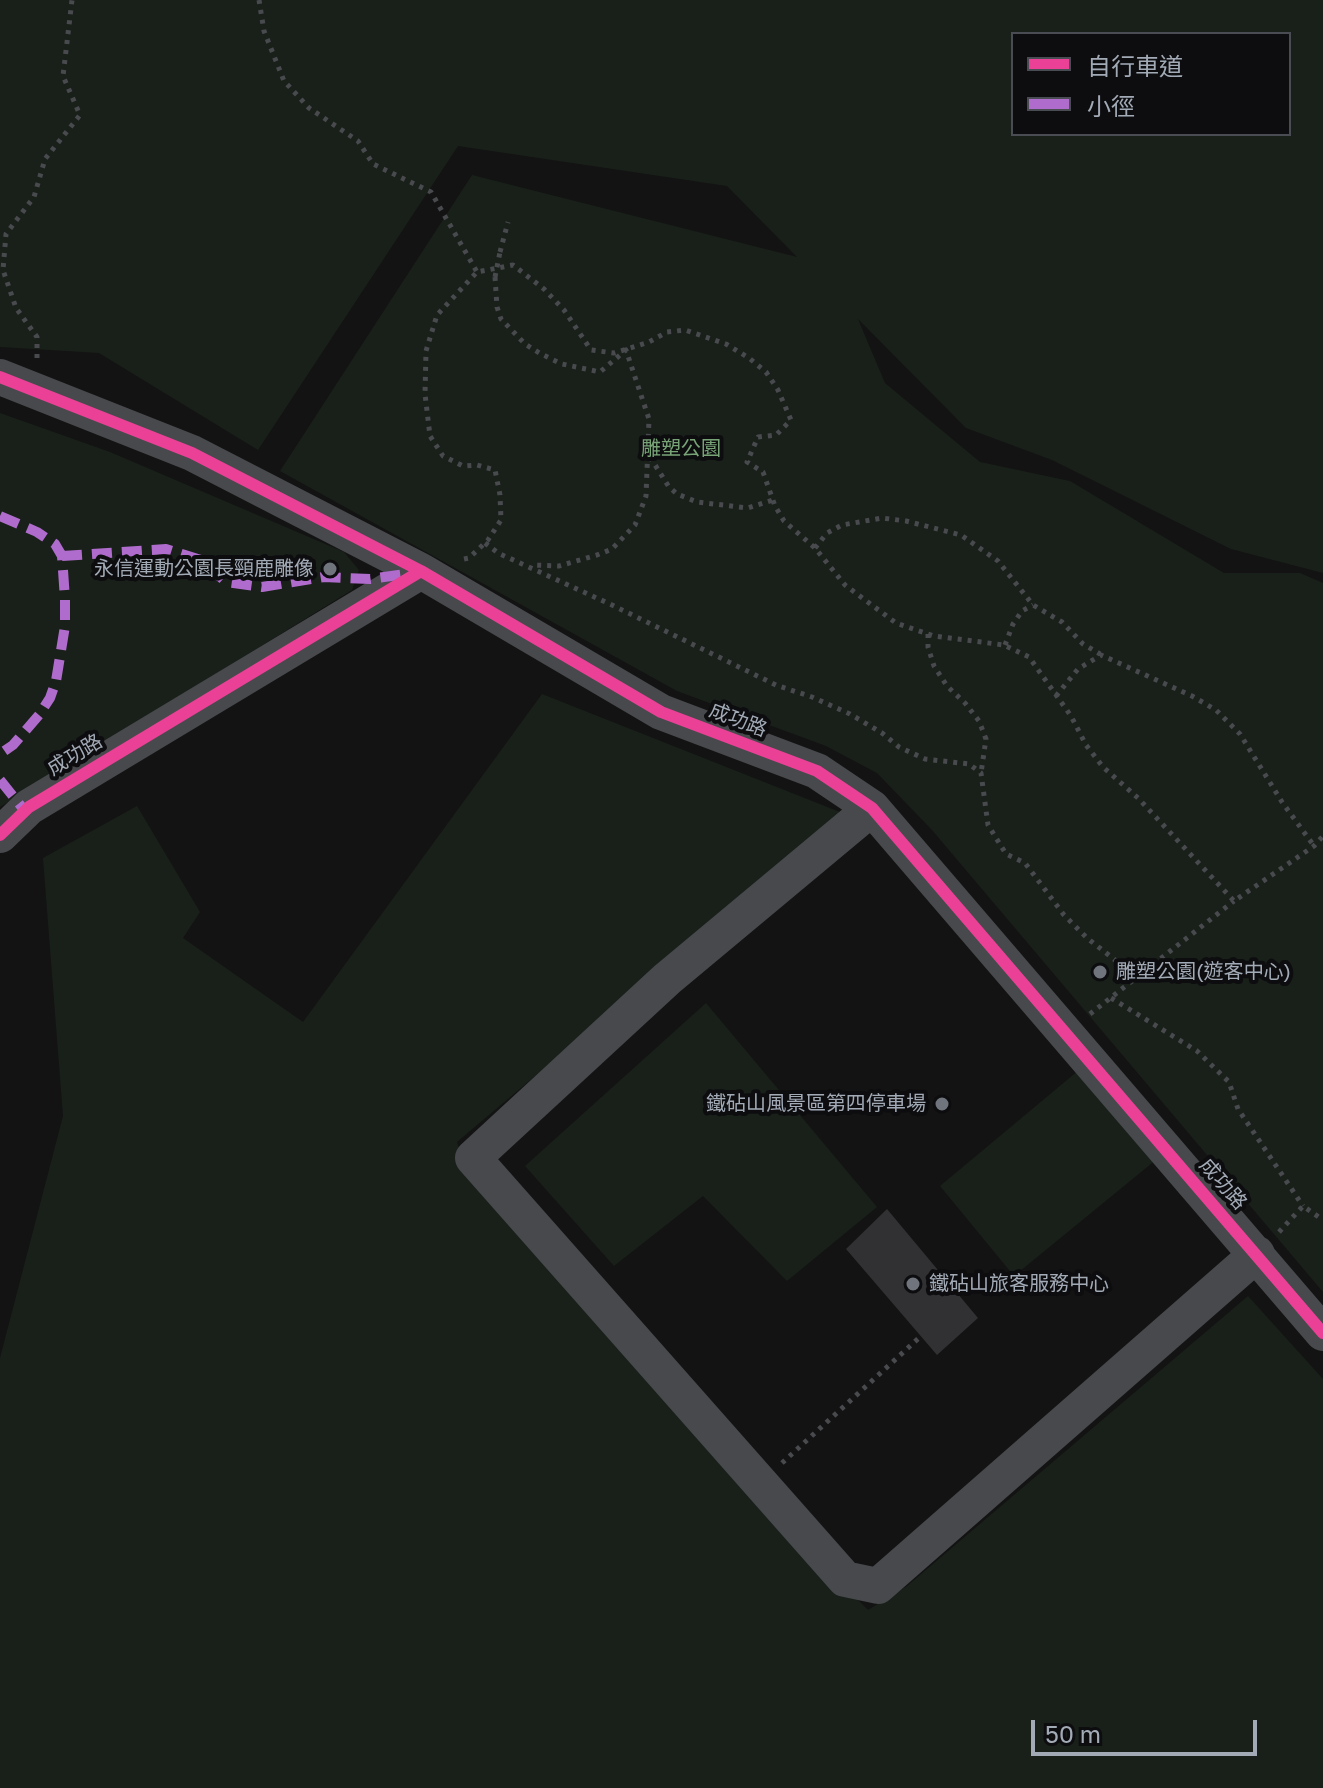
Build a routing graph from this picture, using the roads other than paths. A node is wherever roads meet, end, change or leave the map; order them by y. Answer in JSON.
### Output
{"nodes":[{"id":1,"x":1,"y":378,"type":"edge"},
{"id":2,"x":421,"y":571,"type":"junction"},
{"id":3,"x":872,"y":808,"type":"junction"},
{"id":4,"x":0,"y":835,"type":"edge"},
{"id":5,"x":1257,"y":1254,"type":"junction"},
{"id":6,"x":1323,"y":1333,"type":"edge"}],
"edges":[{"from":1,"to":2,"type":"street"},
{"from":2,"to":3,"type":"street","name":"成功路"},
{"from":2,"to":4,"type":"street","name":"成功路"},
{"from":3,"to":5,"type":"street","name":"成功路"},
{"from":3,"to":5,"type":"street"},
{"from":5,"to":6,"type":"street","name":"成功路"}]}
